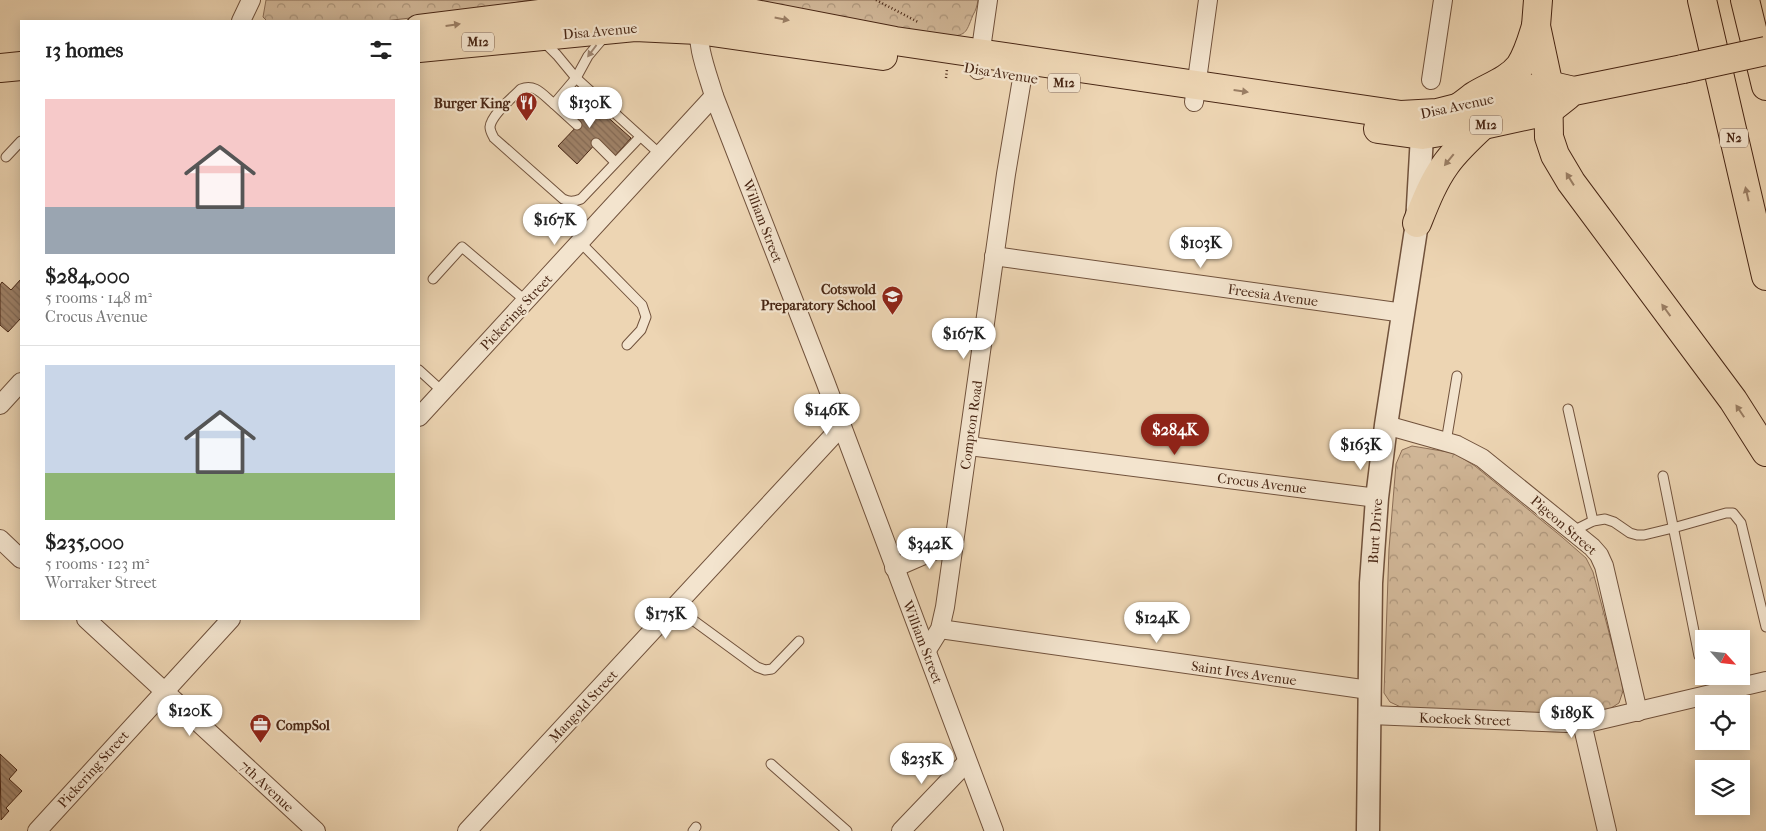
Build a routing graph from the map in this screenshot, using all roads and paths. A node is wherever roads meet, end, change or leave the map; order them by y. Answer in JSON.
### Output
{"nodes":[{"id":1,"x":251,"y":0,"type":"edge"},
{"id":2,"x":988,"y":0,"type":"edge"},
{"id":3,"x":1208,"y":0,"type":"edge"},
{"id":4,"x":1443,"y":0,"type":"edge"},
{"id":5,"x":1702,"y":0,"type":"edge"},
{"id":6,"x":1745,"y":0,"type":"edge"},
{"id":7,"x":1537,"y":13,"type":"edge"},
{"id":8,"x":699,"y":19,"type":"junction"},
{"id":9,"x":241,"y":20,"type":"edge"},
{"id":10,"x":420,"y":29,"type":"edge"},
{"id":11,"x":613,"y":29,"type":"junction"},
{"id":12,"x":538,"y":36,"type":"junction"},
{"id":13,"x":420,"y":48,"type":"edge"},
{"id":14,"x":1766,"y":51,"type":"edge"},
{"id":15,"x":979,"y":61,"type":"junction"},
{"id":16,"x":20,"y":66,"type":"edge"},
{"id":17,"x":0,"y":68,"type":"edge"},
{"id":18,"x":1023,"y":69,"type":"junction"},
{"id":19,"x":576,"y":78,"type":"junction"},
{"id":20,"x":1431,"y":80,"type":"dead end"},
{"id":21,"x":20,"y":83,"type":"edge"},
{"id":22,"x":0,"y":85,"type":"edge"},
{"id":23,"x":1766,"y":86,"type":"edge"},
{"id":24,"x":1195,"y":93,"type":"junction"},
{"id":25,"x":714,"y":96,"type":"junction"},
{"id":26,"x":1548,"y":98,"type":"junction"},
{"id":27,"x":554,"y":104,"type":"junction"},
{"id":28,"x":1458,"y":108,"type":"junction"},
{"id":29,"x":577,"y":125,"type":"dead end"},
{"id":30,"x":1422,"y":125,"type":"junction"},
{"id":31,"x":1483,"y":125,"type":"junction"},
{"id":32,"x":640,"y":137,"type":"junction"},
{"id":33,"x":20,"y":141,"type":"edge"},
{"id":34,"x":596,"y":143,"type":"dead end"},
{"id":35,"x":661,"y":155,"type":"junction"},
{"id":36,"x":6,"y":157,"type":"dead end"},
{"id":37,"x":615,"y":162,"type":"junction"},
{"id":38,"x":1417,"y":224,"type":"junction"},
{"id":39,"x":580,"y":242,"type":"junction"},
{"id":40,"x":994,"y":256,"type":"junction"},
{"id":41,"x":1766,"y":276,"type":"edge"},
{"id":42,"x":433,"y":279,"type":"dead end"},
{"id":43,"x":526,"y":301,"type":"junction"},
{"id":44,"x":1404,"y":313,"type":"junction"},
{"id":45,"x":627,"y":346,"type":"dead end"},
{"id":46,"x":420,"y":371,"type":"edge"},
{"id":47,"x":1457,"y":376,"type":"dead end"},
{"id":48,"x":20,"y":383,"type":"edge"},
{"id":49,"x":442,"y":391,"type":"junction"},
{"id":50,"x":0,"y":405,"type":"edge"},
{"id":51,"x":1568,"y":409,"type":"dead end"},
{"id":52,"x":420,"y":416,"type":"edge"},
{"id":53,"x":1386,"y":425,"type":"junction"},
{"id":54,"x":841,"y":427,"type":"junction"},
{"id":55,"x":1446,"y":442,"type":"junction"},
{"id":56,"x":969,"y":446,"type":"junction"},
{"id":57,"x":1766,"y":452,"type":"edge"},
{"id":58,"x":1663,"y":476,"type":"dead end"},
{"id":59,"x":1377,"y":498,"type":"junction"},
{"id":60,"x":1593,"y":521,"type":"junction"},
{"id":61,"x":1673,"y":528,"type":"junction"},
{"id":62,"x":1574,"y":531,"type":"junction"},
{"id":63,"x":0,"y":539,"type":"edge"},
{"id":64,"x":954,"y":542,"type":"junction"},
{"id":65,"x":20,"y":558,"type":"edge"},
{"id":66,"x":894,"y":568,"type":"junction"},
{"id":67,"x":675,"y":606,"type":"junction"},
{"id":68,"x":87,"y":620,"type":"edge"},
{"id":69,"x":230,"y":620,"type":"edge"},
{"id":70,"x":1766,"y":627,"type":"edge"},
{"id":71,"x":940,"y":629,"type":"junction"},
{"id":72,"x":1695,"y":636,"type":"edge"},
{"id":73,"x":799,"y":641,"type":"dead end"},
{"id":74,"x":927,"y":650,"type":"junction"},
{"id":75,"x":1766,"y":681,"type":"edge"},
{"id":76,"x":1369,"y":690,"type":"junction"},
{"id":77,"x":164,"y":691,"type":"junction"},
{"id":78,"x":1638,"y":712,"type":"junction"},
{"id":79,"x":1370,"y":715,"type":"junction"},
{"id":80,"x":1582,"y":723,"type":"junction"},
{"id":81,"x":967,"y":762,"type":"junction"},
{"id":82,"x":771,"y":764,"type":"dead end"},
{"id":83,"x":36,"y":831,"type":"edge"},
{"id":84,"x":316,"y":831,"type":"edge"},
{"id":85,"x":467,"y":831,"type":"edge"},
{"id":86,"x":847,"y":831,"type":"edge"},
{"id":87,"x":901,"y":831,"type":"edge"},
{"id":88,"x":994,"y":831,"type":"edge"},
{"id":89,"x":1368,"y":831,"type":"edge"},
{"id":90,"x":1607,"y":831,"type":"edge"}],
"edges":[{"from":1,"to":9,"type":"street"},
{"from":2,"to":15,"type":"street"},
{"from":3,"to":24,"type":"street"},
{"from":4,"to":20,"type":"street"},
{"from":41,"to":5,"type":"main road","number":"N2","one_way":true},
{"from":6,"to":23,"type":"main road"},
{"from":7,"to":26,"type":"main road"},
{"from":7,"to":28,"type":"main road"},
{"from":10,"to":8,"type":"main road","name":"Disa Avenue","number":"M12","one_way":true},
{"from":8,"to":11,"type":"main road","name":"Disa Avenue","number":"M12"},
{"from":8,"to":15,"type":"main road","name":"Disa Avenue","number":"M12"},
{"from":8,"to":25,"type":"street","name":"William Street"},
{"from":11,"to":12,"type":"main road","name":"Disa Avenue","number":"M12"},
{"from":11,"to":19,"type":"lane","one_way":true},
{"from":12,"to":13,"type":"main road","name":"Disa Avenue","number":"M12"},
{"from":12,"to":19,"type":"lane"},
{"from":14,"to":26,"type":"main road","name":"Disa Avenue","number":"M12","bridge":true},
{"from":15,"to":18,"type":"main road","name":"Disa Avenue","number":"M12"},
{"from":16,"to":17,"type":"main road"},
{"from":18,"to":24,"type":"main road","name":"Disa Avenue","number":"M12"},
{"from":18,"to":40,"type":"street","name":"Compton Road"},
{"from":19,"to":27,"type":"lane"},
{"from":19,"to":32,"type":"lane"},
{"from":21,"to":22,"type":"main road"},
{"from":24,"to":30,"type":"main road","name":"Disa Avenue","number":"M12"},
{"from":25,"to":35,"type":"street","name":"Pickering Street"},
{"from":25,"to":54,"type":"street","name":"William Street"},
{"from":26,"to":28,"type":"main road","name":"Disa Avenue","number":"M12"},
{"from":26,"to":31,"type":"main road","name":"Disa Avenue","number":"M12"},
{"from":57,"to":26,"type":"main road","one_way":true},
{"from":27,"to":29,"type":"lane"},
{"from":27,"to":37,"type":"lane"},
{"from":28,"to":30,"type":"main road","name":"Disa Avenue","number":"M12"},
{"from":30,"to":31,"type":"main road","name":"Disa Avenue","number":"M12"},
{"from":30,"to":38,"type":"street","name":"Burt Drive"},
{"from":31,"to":38,"type":"main road","one_way":true},
{"from":32,"to":35,"type":"lane"},
{"from":32,"to":37,"type":"lane"},
{"from":33,"to":36,"type":"lane"},
{"from":34,"to":37,"type":"lane"},
{"from":35,"to":39,"type":"street","name":"Pickering Street"},
{"from":38,"to":44,"type":"street","name":"Burt Drive"},
{"from":39,"to":43,"type":"street","name":"Pickering Street"},
{"from":39,"to":45,"type":"lane"},
{"from":40,"to":44,"type":"street","name":"Freesia Avenue"},
{"from":40,"to":56,"type":"street","name":"Compton Road"},
{"from":42,"to":43,"type":"lane"},
{"from":43,"to":49,"type":"street","name":"Pickering Street"},
{"from":44,"to":53,"type":"street","name":"Burt Drive"},
{"from":46,"to":49,"type":"lane"},
{"from":47,"to":55,"type":"lane"},
{"from":48,"to":50,"type":"street"},
{"from":49,"to":52,"type":"street","name":"Pickering Street"},
{"from":51,"to":60,"type":"lane"},
{"from":53,"to":55,"type":"street","name":"Pigeon Street"},
{"from":53,"to":59,"type":"street","name":"Burt Drive"},
{"from":54,"to":66,"type":"street","name":"William Street"},
{"from":54,"to":67,"type":"street","name":"Mangold Street"},
{"from":55,"to":62,"type":"street","name":"Pigeon Street"},
{"from":56,"to":59,"type":"street","name":"Crocus Avenue"},
{"from":56,"to":64,"type":"street","name":"Compton Road"},
{"from":58,"to":61,"type":"lane"},
{"from":59,"to":76,"type":"street","name":"Burt Drive"},
{"from":60,"to":61,"type":"lane"},
{"from":60,"to":62,"type":"lane"},
{"from":61,"to":70,"type":"lane"},
{"from":61,"to":72,"type":"lane"},
{"from":62,"to":78,"type":"street","name":"Pigeon Street"},
{"from":63,"to":65,"type":"street"},
{"from":64,"to":66,"type":"street"},
{"from":64,"to":71,"type":"street","name":"Compton Road"},
{"from":66,"to":74,"type":"street","name":"William Street"},
{"from":67,"to":73,"type":"lane"},
{"from":67,"to":85,"type":"street","name":"Mangold Street"},
{"from":68,"to":77,"type":"street","name":"7th Avenue"},
{"from":69,"to":77,"type":"street","name":"Pickering Street"},
{"from":71,"to":74,"type":"street","name":"Compton Road"},
{"from":71,"to":76,"type":"street","name":"Saint Ives Avenue"},
{"from":74,"to":81,"type":"street","name":"William Street"},
{"from":75,"to":78,"type":"street","name":"Koekoek Street"},
{"from":76,"to":79,"type":"street","name":"Burt Drive"},
{"from":77,"to":83,"type":"street","name":"Pickering Street"},
{"from":77,"to":84,"type":"street","name":"7th Avenue"},
{"from":78,"to":80,"type":"street","name":"Koekoek Street"},
{"from":79,"to":80,"type":"street","name":"Koekoek Street"},
{"from":79,"to":89,"type":"street","name":"Burt Drive"},
{"from":80,"to":90,"type":"street"},
{"from":81,"to":87,"type":"street"},
{"from":81,"to":88,"type":"street","name":"William Street"},
{"from":82,"to":86,"type":"lane"}]}
